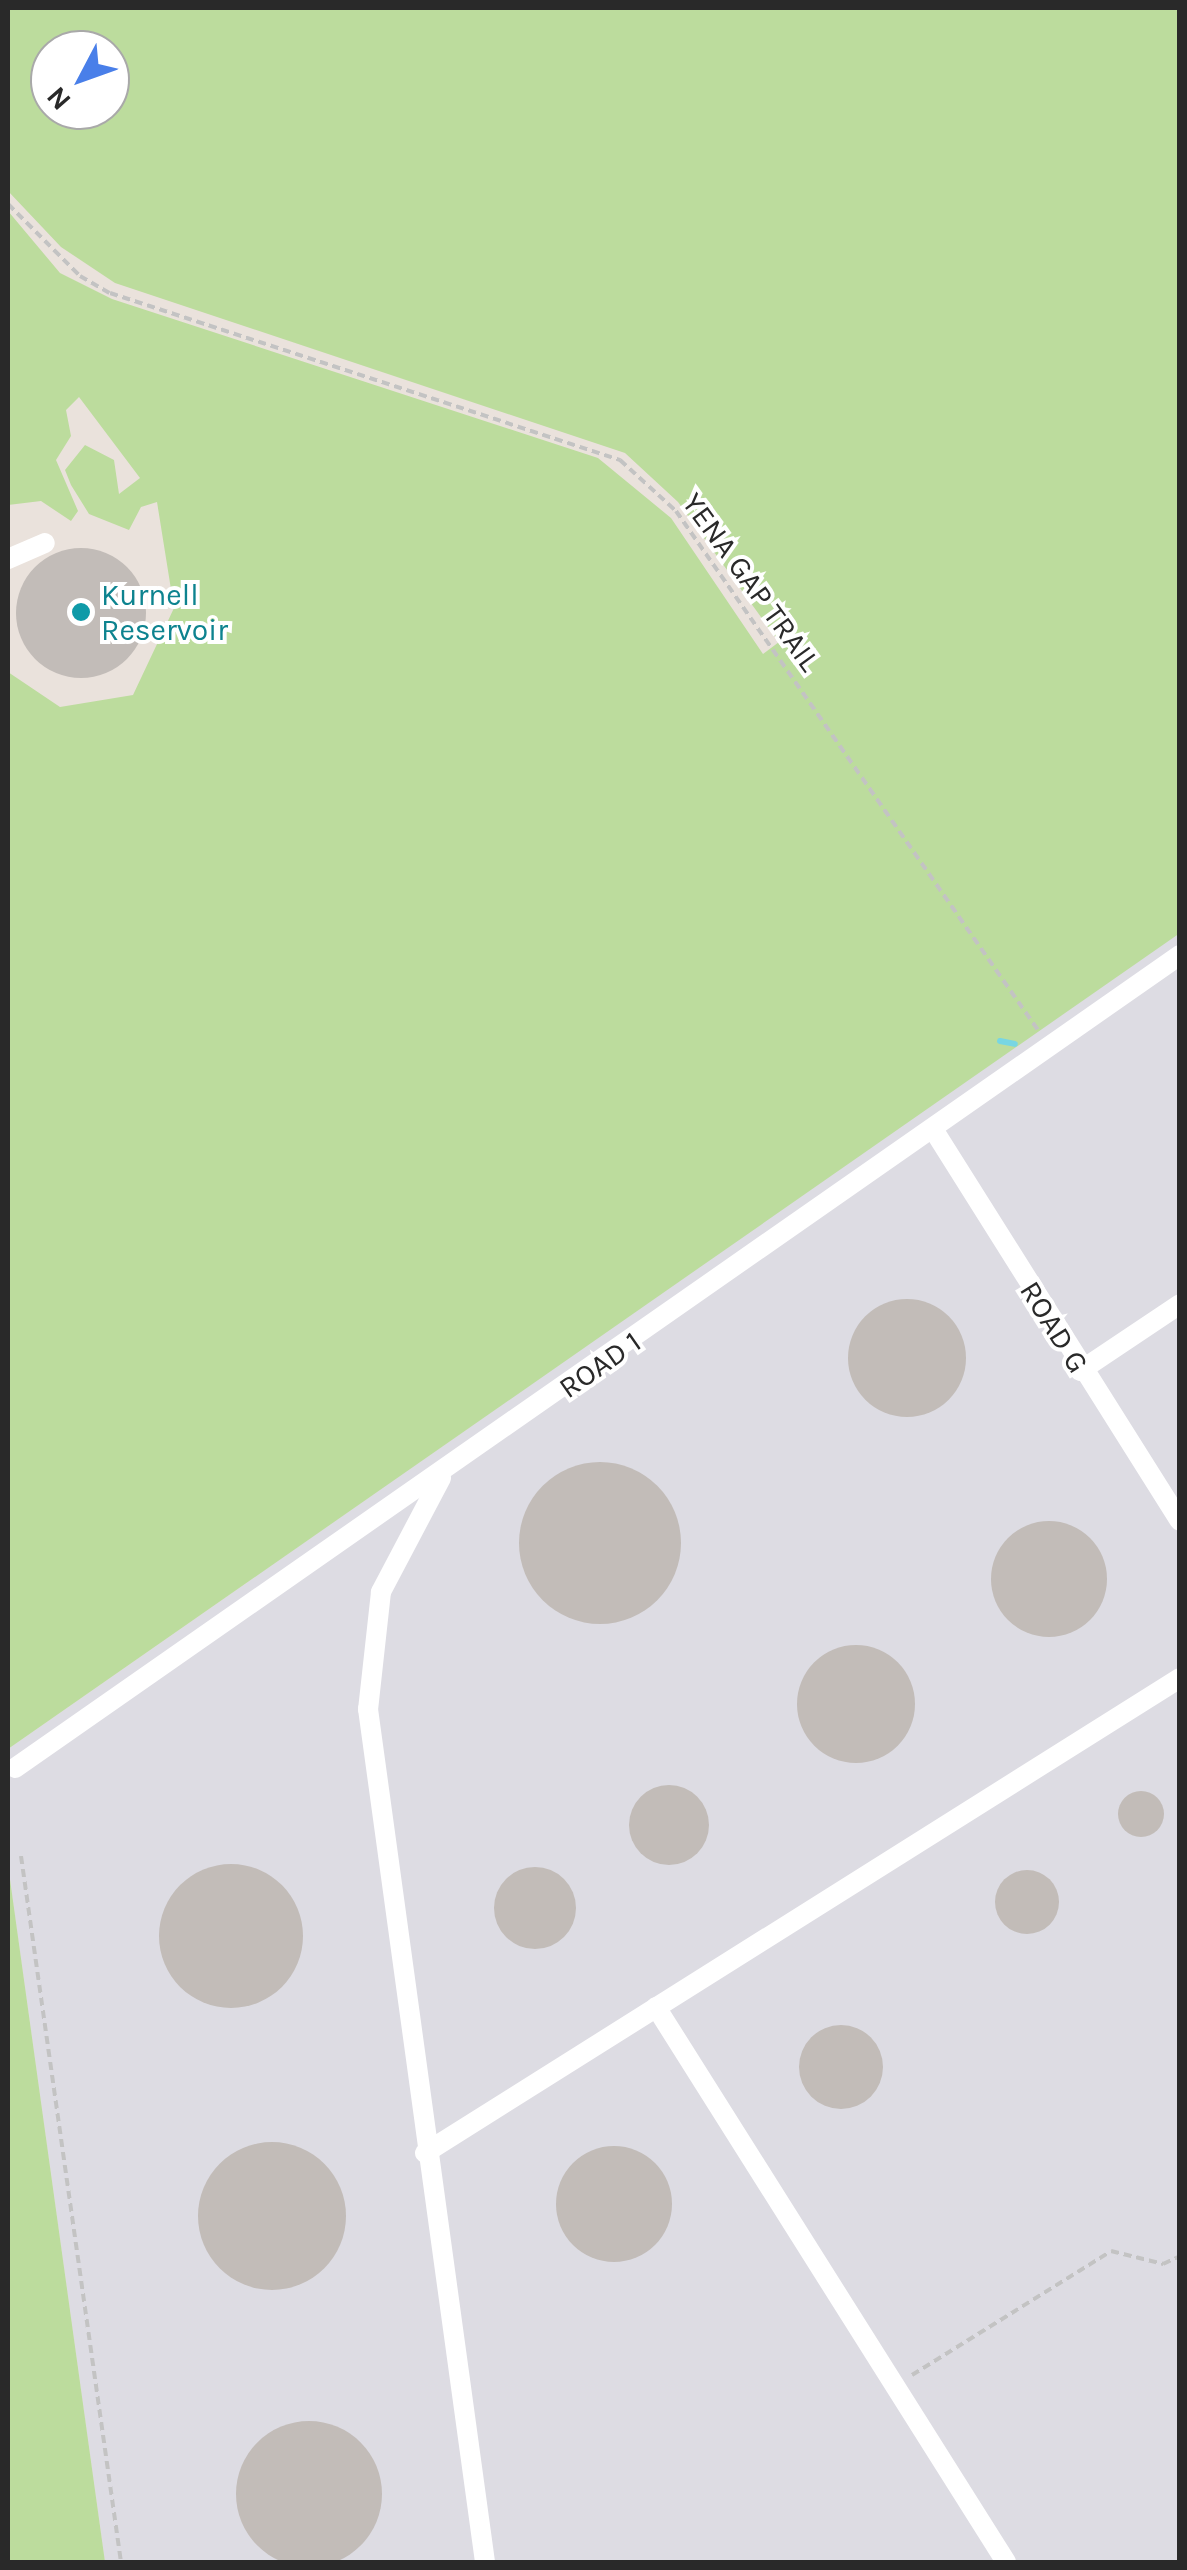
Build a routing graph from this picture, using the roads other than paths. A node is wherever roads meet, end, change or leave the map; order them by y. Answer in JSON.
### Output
{"nodes":[{"id":1,"x":45,"y":543,"type":"dead end"},
{"id":2,"x":8,"y":558,"type":"edge"},
{"id":3,"x":1180,"y":955,"type":"edge"},
{"id":4,"x":933,"y":1129,"type":"junction"},
{"id":5,"x":1180,"y":1304,"type":"edge"},
{"id":6,"x":1080,"y":1371,"type":"junction"},
{"id":7,"x":442,"y":1476,"type":"junction"},
{"id":8,"x":1180,"y":1522,"type":"edge"},
{"id":9,"x":1180,"y":1678,"type":"edge"},
{"id":10,"x":15,"y":1768,"type":"dead end"},
{"id":11,"x":656,"y":2007,"type":"junction"},
{"id":12,"x":426,"y":2153,"type":"junction"},
{"id":13,"x":485,"y":2562,"type":"edge"},
{"id":14,"x":1006,"y":2562,"type":"edge"}],
"edges":[{"from":1,"to":2,"type":"lane"},
{"from":3,"to":4,"type":"lane","name":"ROAD 1"},
{"from":4,"to":6,"type":"lane","name":"ROAD G"},
{"from":4,"to":7,"type":"lane","name":"ROAD 1"},
{"from":5,"to":6,"type":"lane"},
{"from":6,"to":8,"type":"lane","name":"ROAD G"},
{"from":7,"to":10,"type":"lane","name":"ROAD 1"},
{"from":7,"to":12,"type":"lane"},
{"from":9,"to":11,"type":"lane"},
{"from":11,"to":12,"type":"lane"},
{"from":11,"to":14,"type":"lane"},
{"from":12,"to":13,"type":"lane"}]}
